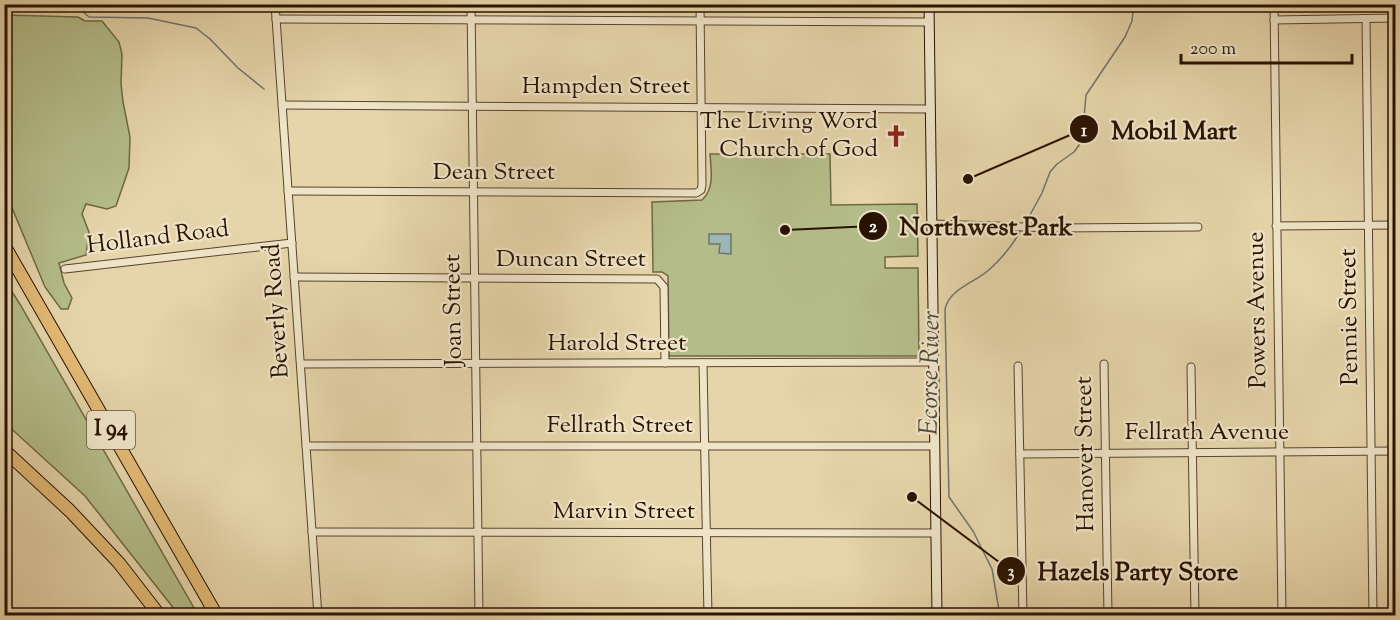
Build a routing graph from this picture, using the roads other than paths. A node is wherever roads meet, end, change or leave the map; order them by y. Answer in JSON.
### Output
{"nodes":[{"id":1,"x":275,"y":4,"type":"edge"},
{"id":2,"x":471,"y":4,"type":"edge"},
{"id":3,"x":700,"y":4,"type":"edge"},
{"id":4,"x":929,"y":4,"type":"edge"},
{"id":5,"x":1274,"y":4,"type":"edge"},
{"id":6,"x":1395,"y":18,"type":"edge"},
{"id":7,"x":276,"y":19,"type":"junction"},
{"id":8,"x":1366,"y":19,"type":"junction"},
{"id":9,"x":471,"y":20,"type":"junction"},
{"id":10,"x":1274,"y":20,"type":"junction"},
{"id":11,"x":700,"y":21,"type":"junction"},
{"id":12,"x":929,"y":22,"type":"junction"},
{"id":13,"x":282,"y":105,"type":"junction"},
{"id":14,"x":472,"y":107,"type":"junction"},
{"id":15,"x":701,"y":107,"type":"junction"},
{"id":16,"x":930,"y":109,"type":"junction"},
{"id":17,"x":288,"y":191,"type":"junction"},
{"id":18,"x":472,"y":192,"type":"junction"},
{"id":19,"x":932,"y":224,"type":"junction"},
{"id":20,"x":1368,"y":225,"type":"junction"},
{"id":21,"x":1395,"y":225,"type":"edge"},
{"id":22,"x":1276,"y":226,"type":"junction"},
{"id":23,"x":1198,"y":227,"type":"dead end"},
{"id":24,"x":292,"y":243,"type":"junction"},
{"id":25,"x":4,"y":245,"type":"edge"},
{"id":26,"x":65,"y":269,"type":"dead end"},
{"id":27,"x":294,"y":277,"type":"junction"},
{"id":28,"x":473,"y":278,"type":"junction"},
{"id":29,"x":934,"y":362,"type":"junction"},
{"id":30,"x":474,"y":363,"type":"junction"},
{"id":31,"x":665,"y":363,"type":"junction"},
{"id":32,"x":703,"y":363,"type":"junction"},
{"id":33,"x":301,"y":364,"type":"junction"},
{"id":34,"x":1104,"y":364,"type":"dead end"},
{"id":35,"x":1018,"y":366,"type":"dead end"},
{"id":36,"x":1191,"y":367,"type":"dead end"},
{"id":37,"x":705,"y":445,"type":"junction"},
{"id":38,"x":306,"y":446,"type":"junction"},
{"id":39,"x":475,"y":446,"type":"junction"},
{"id":40,"x":935,"y":446,"type":"junction"},
{"id":41,"x":4,"y":450,"type":"edge"},
{"id":42,"x":1371,"y":451,"type":"junction"},
{"id":43,"x":1395,"y":451,"type":"edge"},
{"id":44,"x":1192,"y":452,"type":"junction"},
{"id":45,"x":1279,"y":452,"type":"junction"},
{"id":46,"x":1106,"y":453,"type":"junction"},
{"id":47,"x":1020,"y":454,"type":"junction"},
{"id":48,"x":706,"y":531,"type":"junction"},
{"id":49,"x":312,"y":532,"type":"junction"},
{"id":50,"x":477,"y":532,"type":"junction"},
{"id":51,"x":936,"y":533,"type":"junction"},
{"id":52,"x":160,"y":615,"type":"edge"},
{"id":53,"x":217,"y":615,"type":"edge"},
{"id":54,"x":318,"y":615,"type":"edge"},
{"id":55,"x":479,"y":615,"type":"edge"},
{"id":56,"x":708,"y":615,"type":"edge"},
{"id":57,"x":937,"y":615,"type":"edge"},
{"id":58,"x":1023,"y":615,"type":"edge"},
{"id":59,"x":1108,"y":615,"type":"edge"},
{"id":60,"x":1195,"y":615,"type":"edge"},
{"id":61,"x":1282,"y":615,"type":"edge"},
{"id":62,"x":1373,"y":615,"type":"edge"}],
"edges":[{"from":1,"to":7,"type":"street","name":"Beverly Road"},
{"from":2,"to":9,"type":"street","name":"Joan Street"},
{"from":3,"to":11,"type":"street"},
{"from":4,"to":12,"type":"main road"},
{"from":5,"to":10,"type":"street","name":"Powers Avenue"},
{"from":6,"to":8,"type":"street"},
{"from":7,"to":9,"type":"street"},
{"from":7,"to":13,"type":"street","name":"Beverly Road"},
{"from":8,"to":10,"type":"street"},
{"from":8,"to":20,"type":"street","name":"Pennie Street"},
{"from":9,"to":11,"type":"street"},
{"from":9,"to":14,"type":"street","name":"Joan Street"},
{"from":10,"to":22,"type":"street","name":"Powers Avenue"},
{"from":11,"to":12,"type":"street"},
{"from":11,"to":15,"type":"street"},
{"from":12,"to":16,"type":"main road"},
{"from":13,"to":14,"type":"street","name":"Hampden Street"},
{"from":13,"to":17,"type":"street","name":"Beverly Road"},
{"from":14,"to":15,"type":"street","name":"Hampden Street"},
{"from":14,"to":18,"type":"street","name":"Joan Street"},
{"from":15,"to":16,"type":"street","name":"Hampden Street"},
{"from":15,"to":18,"type":"street","name":"Dean Street"},
{"from":16,"to":19,"type":"main road"},
{"from":17,"to":18,"type":"street","name":"Dean Street"},
{"from":17,"to":24,"type":"street","name":"Beverly Road"},
{"from":18,"to":28,"type":"street","name":"Joan Street"},
{"from":19,"to":23,"type":"street"},
{"from":19,"to":29,"type":"main road"},
{"from":20,"to":21,"type":"street"},
{"from":20,"to":22,"type":"street"},
{"from":20,"to":42,"type":"street","name":"Pennie Street"},
{"from":22,"to":45,"type":"street","name":"Powers Avenue"},
{"from":24,"to":26,"type":"street","name":"Holland Road"},
{"from":24,"to":27,"type":"street","name":"Beverly Road"},
{"from":25,"to":53,"type":"highway","number":"I 94"},
{"from":27,"to":28,"type":"street","name":"Duncan Street"},
{"from":27,"to":33,"type":"street","name":"Beverly Road"},
{"from":28,"to":30,"type":"street","name":"Joan Street"},
{"from":28,"to":31,"type":"street","name":"Duncan Street"},
{"from":29,"to":32,"type":"street","name":"Harold Street"},
{"from":29,"to":40,"type":"main road"},
{"from":30,"to":31,"type":"street","name":"Harold Street"},
{"from":30,"to":33,"type":"street","name":"Harold Street"},
{"from":30,"to":39,"type":"street","name":"Joan Street"},
{"from":31,"to":32,"type":"street","name":"Harold Street"},
{"from":32,"to":37,"type":"street"},
{"from":33,"to":38,"type":"street","name":"Beverly Road"},
{"from":34,"to":46,"type":"street","name":"Hanover Street"},
{"from":35,"to":47,"type":"street"},
{"from":36,"to":44,"type":"street"},
{"from":37,"to":39,"type":"street","name":"Fellrath Street"},
{"from":37,"to":40,"type":"street","name":"Fellrath Street"},
{"from":37,"to":48,"type":"street"},
{"from":38,"to":39,"type":"street","name":"Fellrath Street"},
{"from":38,"to":49,"type":"street","name":"Beverly Road"},
{"from":39,"to":50,"type":"street","name":"Joan Street"},
{"from":40,"to":51,"type":"main road"},
{"from":41,"to":52,"type":"highway"},
{"from":42,"to":43,"type":"street","name":"Fellrath Avenue"},
{"from":42,"to":45,"type":"street","name":"Fellrath Avenue"},
{"from":42,"to":62,"type":"street","name":"Pennie Street"},
{"from":44,"to":45,"type":"street","name":"Fellrath Avenue"},
{"from":44,"to":46,"type":"street","name":"Fellrath Avenue"},
{"from":44,"to":60,"type":"street"},
{"from":45,"to":61,"type":"street","name":"Powers Avenue"},
{"from":46,"to":47,"type":"street","name":"Fellrath Avenue"},
{"from":46,"to":59,"type":"street","name":"Hanover Street"},
{"from":47,"to":58,"type":"street"},
{"from":48,"to":50,"type":"street","name":"Marvin Street"},
{"from":48,"to":51,"type":"street","name":"Marvin Street"},
{"from":48,"to":56,"type":"street"},
{"from":49,"to":50,"type":"street","name":"Marvin Street"},
{"from":49,"to":54,"type":"street","name":"Beverly Road"},
{"from":50,"to":55,"type":"street","name":"Joan Street"},
{"from":51,"to":57,"type":"main road"}]}
